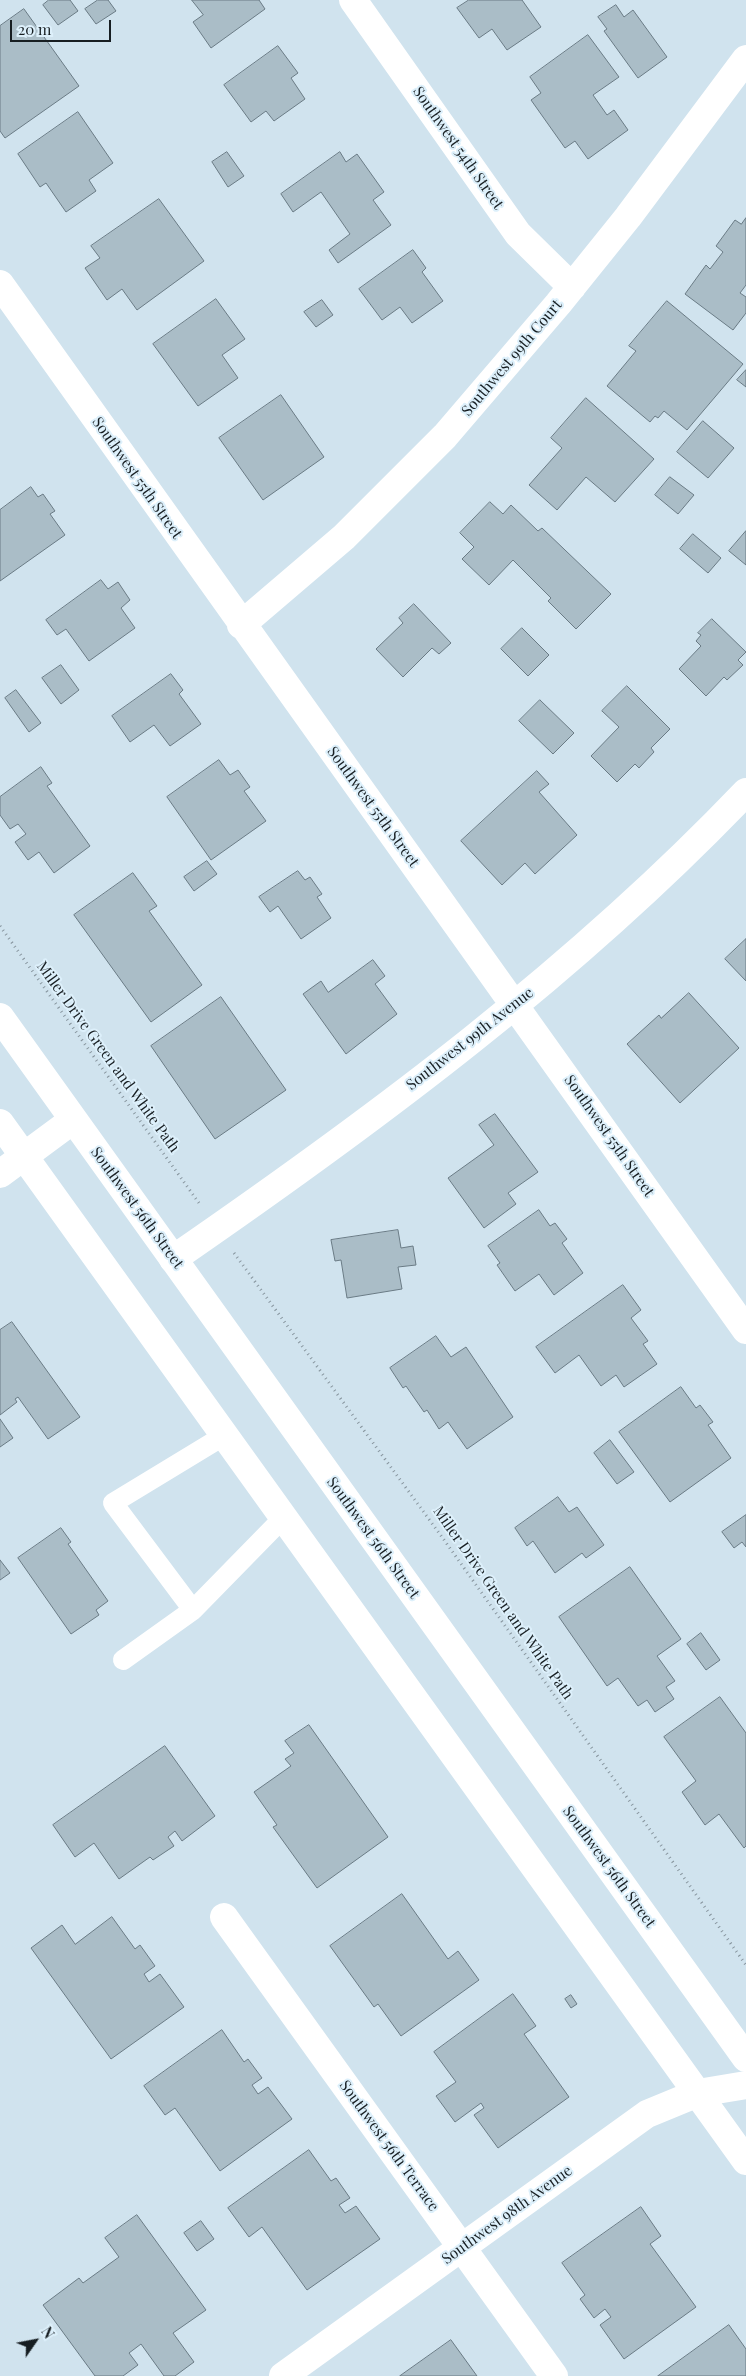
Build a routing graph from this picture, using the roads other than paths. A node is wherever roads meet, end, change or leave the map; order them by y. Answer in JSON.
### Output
{"nodes":[{"id":1,"x":353,"y":0,"type":"edge"},
{"id":2,"x":746,"y":59,"type":"edge"},
{"id":3,"x":0,"y":284,"type":"edge"},
{"id":4,"x":572,"y":287,"type":"junction"},
{"id":5,"x":241,"y":625,"type":"junction"},
{"id":6,"x":746,"y":792,"type":"edge"},
{"id":7,"x":515,"y":1004,"type":"junction"},
{"id":8,"x":0,"y":1017,"type":"edge"},
{"id":9,"x":73,"y":1120,"type":"junction"},
{"id":10,"x":0,"y":1123,"type":"edge"},
{"id":11,"x":24,"y":1156,"type":"junction"},
{"id":12,"x":0,"y":1174,"type":"edge"},
{"id":13,"x":173,"y":1259,"type":"junction"},
{"id":14,"x":746,"y":1330,"type":"edge"},
{"id":15,"x":225,"y":1435,"type":"junction"},
{"id":16,"x":284,"y":1517,"type":"junction"},
{"id":17,"x":193,"y":1610,"type":"junction"},
{"id":18,"x":123,"y":1660,"type":"dead end"},
{"id":19,"x":224,"y":1917,"type":"dead end"},
{"id":20,"x":746,"y":2058,"type":"edge"},
{"id":21,"x":746,"y":2085,"type":"edge"},
{"id":22,"x":698,"y":2094,"type":"junction"},
{"id":23,"x":746,"y":2161,"type":"edge"},
{"id":24,"x":462,"y":2248,"type":"junction"},
{"id":25,"x":283,"y":2376,"type":"edge"},
{"id":26,"x":554,"y":2376,"type":"edge"}],
"edges":[{"from":1,"to":4,"type":"street","name":"Southwest 54th Street"},
{"from":2,"to":4,"type":"street","name":"Southwest 99th Court"},
{"from":3,"to":5,"type":"street","name":"Southwest 55th Street"},
{"from":4,"to":5,"type":"street","name":"Southwest 99th Court"},
{"from":5,"to":7,"type":"street","name":"Southwest 55th Street"},
{"from":6,"to":7,"type":"street","name":"Southwest 99th Avenue"},
{"from":7,"to":13,"type":"street","name":"Southwest 99th Avenue"},
{"from":7,"to":14,"type":"street","name":"Southwest 55th Street"},
{"from":8,"to":9,"type":"street","name":"Southwest 56th Street"},
{"from":9,"to":11,"type":"street"},
{"from":9,"to":13,"type":"street","name":"Southwest 56th Street"},
{"from":10,"to":11,"type":"street"},
{"from":11,"to":12,"type":"street"},
{"from":11,"to":15,"type":"street"},
{"from":13,"to":20,"type":"street","name":"Southwest 56th Street"},
{"from":15,"to":16,"type":"street"},
{"from":15,"to":17,"type":"lane"},
{"from":16,"to":17,"type":"lane"},
{"from":16,"to":22,"type":"street"},
{"from":17,"to":18,"type":"lane"},
{"from":19,"to":24,"type":"street","name":"Southwest 56th Terrace"},
{"from":21,"to":22,"type":"street","name":"Southwest 98th Avenue"},
{"from":22,"to":23,"type":"street"},
{"from":22,"to":24,"type":"street","name":"Southwest 98th Avenue"},
{"from":24,"to":25,"type":"street","name":"Southwest 98th Avenue"},
{"from":24,"to":26,"type":"street","name":"Southwest 56th Terrace"}]}
